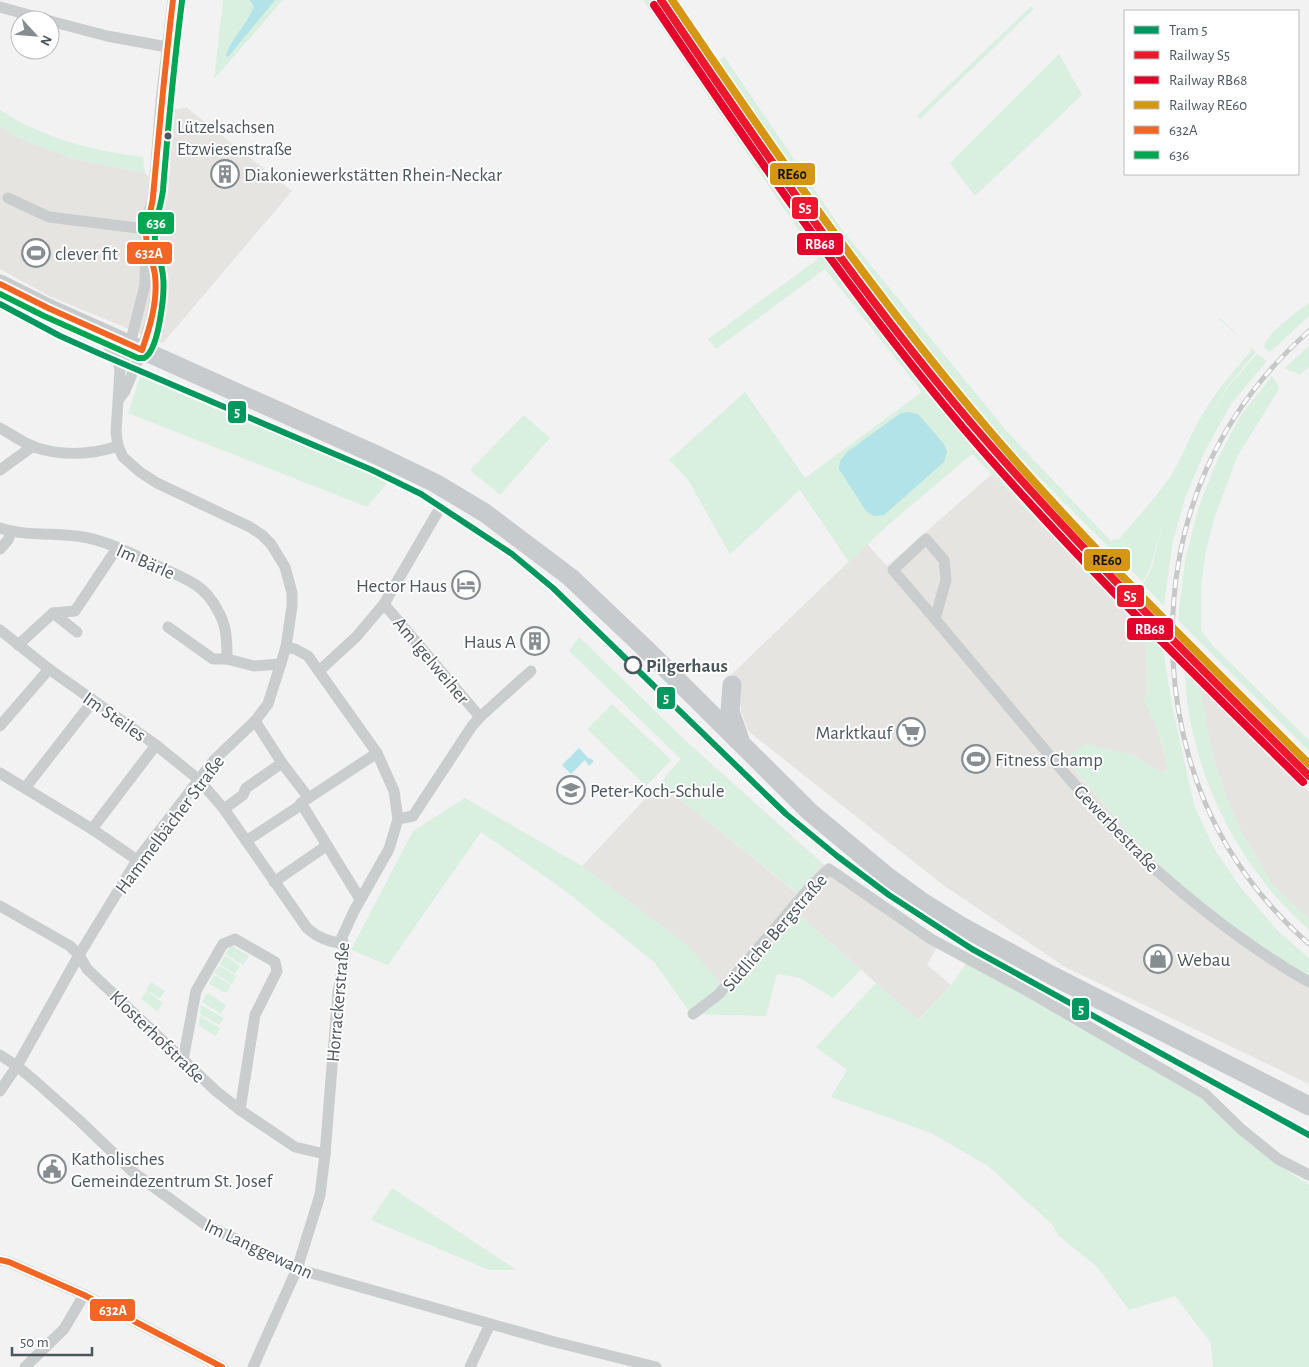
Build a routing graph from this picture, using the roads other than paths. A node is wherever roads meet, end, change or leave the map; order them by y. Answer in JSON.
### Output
{"nodes":[{"id":1,"x":172,"y":0,"type":"edge"},
{"id":2,"x":60,"y":23,"type":"edge"},
{"id":3,"x":167,"y":48,"type":"junction"},
{"id":4,"x":8,"y":198,"type":"dead end"},
{"id":5,"x":146,"y":229,"type":"junction"},
{"id":6,"x":0,"y":284,"type":"edge"},
{"id":7,"x":94,"y":328,"type":"junction"},
{"id":8,"x":136,"y":347,"type":"junction"},
{"id":9,"x":120,"y":370,"type":"junction"},
{"id":10,"x":120,"y":399,"type":"junction"},
{"id":11,"x":0,"y":428,"type":"edge"},
{"id":12,"x":33,"y":446,"type":"junction"},
{"id":13,"x":118,"y":446,"type":"junction"},
{"id":14,"x":0,"y":470,"type":"edge"},
{"id":15,"x":437,"y":513,"type":"dead end"},
{"id":16,"x":6,"y":530,"type":"edge"},
{"id":17,"x":0,"y":548,"type":"edge"},
{"id":18,"x":117,"y":548,"type":"junction"},
{"id":19,"x":384,"y":604,"type":"junction"},
{"id":20,"x":53,"y":614,"type":"junction"},
{"id":21,"x":935,"y":619,"type":"junction"},
{"id":22,"x":168,"y":627,"type":"dead end"},
{"id":23,"x":0,"y":630,"type":"edge"},
{"id":24,"x":77,"y":632,"type":"dead end"},
{"id":25,"x":18,"y":645,"type":"junction"},
{"id":26,"x":286,"y":647,"type":"junction"},
{"id":27,"x":227,"y":659,"type":"junction"},
{"id":28,"x":281,"y":664,"type":"junction"},
{"id":29,"x":49,"y":670,"type":"junction"},
{"id":30,"x":531,"y":671,"type":"dead end"},
{"id":31,"x":319,"y":672,"type":"junction"},
{"id":32,"x":732,"y":685,"type":"dead end"},
{"id":33,"x":93,"y":701,"type":"junction"},
{"id":34,"x":480,"y":717,"type":"junction"},
{"id":35,"x":255,"y":721,"type":"junction"},
{"id":36,"x":0,"y":726,"type":"edge"},
{"id":37,"x":156,"y":745,"type":"junction"},
{"id":38,"x":742,"y":746,"type":"junction"},
{"id":39,"x":377,"y":753,"type":"junction"},
{"id":40,"x":282,"y":763,"type":"junction"},
{"id":41,"x":0,"y":773,"type":"edge"},
{"id":42,"x":198,"y":779,"type":"junction"},
{"id":43,"x":25,"y":788,"type":"junction"},
{"id":44,"x":304,"y":800,"type":"junction"},
{"id":45,"x":224,"y":809,"type":"junction"},
{"id":46,"x":398,"y":819,"type":"junction"},
{"id":47,"x":92,"y":829,"type":"junction"},
{"id":48,"x":246,"y":841,"type":"junction"},
{"id":49,"x":326,"y":846,"type":"junction"},
{"id":50,"x":137,"y":860,"type":"junction"},
{"id":51,"x":274,"y":882,"type":"junction"},
{"id":52,"x":360,"y":898,"type":"junction"},
{"id":53,"x":0,"y":906,"type":"edge"},
{"id":54,"x":343,"y":944,"type":"junction"},
{"id":55,"x":79,"y":955,"type":"junction"},
{"id":56,"x":1309,"y":982,"type":"edge"},
{"id":57,"x":693,"y":1014,"type":"dead end"},
{"id":58,"x":0,"y":1055,"type":"edge"},
{"id":59,"x":183,"y":1060,"type":"junction"},
{"id":60,"x":17,"y":1066,"type":"junction"},
{"id":61,"x":0,"y":1091,"type":"edge"},
{"id":62,"x":1309,"y":1106,"type":"edge"},
{"id":63,"x":240,"y":1110,"type":"junction"},
{"id":64,"x":325,"y":1154,"type":"junction"},
{"id":65,"x":1309,"y":1174,"type":"edge"},
{"id":66,"x":0,"y":1260,"type":"edge"},
{"id":67,"x":297,"y":1269,"type":"junction"},
{"id":68,"x":84,"y":1296,"type":"junction"},
{"id":69,"x":490,"y":1324,"type":"junction"},
{"id":70,"x":25,"y":1367,"type":"edge"},
{"id":71,"x":222,"y":1367,"type":"edge"},
{"id":72,"x":253,"y":1367,"type":"edge"},
{"id":73,"x":470,"y":1367,"type":"edge"},
{"id":74,"x":656,"y":1367,"type":"edge"}],
"edges":[{"from":1,"to":3,"type":"street"},
{"from":2,"to":3,"type":"street"},
{"from":3,"to":5,"type":"street"},
{"from":4,"to":5,"type":"street"},
{"from":5,"to":8,"type":"street"},
{"from":6,"to":7,"type":"main road"},
{"from":7,"to":8,"type":"main road"},
{"from":7,"to":9,"type":"street"},
{"from":8,"to":9,"type":"street"},
{"from":8,"to":10,"type":"street"},
{"from":8,"to":38,"type":"main road"},
{"from":9,"to":10,"type":"street"},
{"from":10,"to":13,"type":"street"},
{"from":11,"to":12,"type":"street"},
{"from":12,"to":13,"type":"street"},
{"from":12,"to":14,"type":"street"},
{"from":13,"to":26,"type":"street","name":"Hammelbächer Straße"},
{"from":15,"to":19,"type":"street"},
{"from":16,"to":17,"type":"street","name":"Im Bärle"},
{"from":16,"to":18,"type":"street","name":"Im Bärle"},
{"from":18,"to":20,"type":"street"},
{"from":18,"to":27,"type":"street","name":"Im Bärle"},
{"from":19,"to":31,"type":"street"},
{"from":19,"to":34,"type":"street","name":"Am Igelweiher"},
{"from":20,"to":24,"type":"street"},
{"from":20,"to":25,"type":"street"},
{"from":21,"to":21,"type":"street","name":"Gewerbestraße"},
{"from":21,"to":56,"type":"street","name":"Gewerbestraße"},
{"from":22,"to":27,"type":"street"},
{"from":23,"to":25,"type":"street","name":"Im Steiles"},
{"from":25,"to":29,"type":"street","name":"Im Steiles"},
{"from":26,"to":28,"type":"street","name":"Hammelbächer Straße"},
{"from":26,"to":31,"type":"street","name":"Horrackerstraße"},
{"from":27,"to":28,"type":"street"},
{"from":28,"to":35,"type":"street","name":"Hammelbächer Straße"},
{"from":29,"to":33,"type":"street","name":"Im Steiles"},
{"from":29,"to":36,"type":"street"},
{"from":30,"to":34,"type":"street"},
{"from":31,"to":39,"type":"street","name":"Horrackerstraße"},
{"from":32,"to":38,"type":"main road"},
{"from":33,"to":37,"type":"street","name":"Im Steiles"},
{"from":33,"to":43,"type":"street"},
{"from":34,"to":46,"type":"street"},
{"from":35,"to":40,"type":"street"},
{"from":35,"to":42,"type":"street","name":"Hammelbächer Straße"},
{"from":37,"to":42,"type":"street","name":"Im Steiles"},
{"from":37,"to":47,"type":"street"},
{"from":38,"to":62,"type":"main road"},
{"from":39,"to":44,"type":"street"},
{"from":39,"to":46,"type":"street","name":"Horrackerstraße"},
{"from":40,"to":44,"type":"street"},
{"from":40,"to":45,"type":"street"},
{"from":41,"to":43,"type":"street"},
{"from":42,"to":45,"type":"street","name":"Im Steiles"},
{"from":42,"to":50,"type":"street","name":"Hammelbächer Straße"},
{"from":43,"to":47,"type":"street"},
{"from":44,"to":48,"type":"street"},
{"from":44,"to":49,"type":"street"},
{"from":45,"to":48,"type":"street","name":"Im Steiles"},
{"from":46,"to":52,"type":"street","name":"Horrackerstraße"},
{"from":47,"to":50,"type":"street"},
{"from":48,"to":51,"type":"street","name":"Im Steiles"},
{"from":49,"to":51,"type":"street"},
{"from":49,"to":52,"type":"street"},
{"from":50,"to":55,"type":"street","name":"Hammelbächer Straße"},
{"from":51,"to":54,"type":"street","name":"Im Steiles"},
{"from":52,"to":54,"type":"street","name":"Horrackerstraße"},
{"from":53,"to":55,"type":"street","name":"Klosterhofstraße"},
{"from":54,"to":64,"type":"street","name":"Horrackerstraße"},
{"from":55,"to":59,"type":"street","name":"Klosterhofstraße"},
{"from":55,"to":60,"type":"street","name":"Hammelbächer Straße"},
{"from":57,"to":65,"type":"street","name":"Südliche Bergstraße"},
{"from":58,"to":60,"type":"street","name":"Im Langgewann"},
{"from":59,"to":63,"type":"street","name":"Klosterhofstraße"},
{"from":59,"to":63,"type":"street"},
{"from":60,"to":61,"type":"street","name":"Hammelbächer Straße"},
{"from":60,"to":67,"type":"street","name":"Im Langgewann"},
{"from":63,"to":64,"type":"street","name":"Klosterhofstraße"},
{"from":64,"to":67,"type":"street","name":"Horrackerstraße"},
{"from":66,"to":68,"type":"street"},
{"from":67,"to":69,"type":"street","name":"Im Langgewann"},
{"from":67,"to":72,"type":"street","name":"Horrackerstraße"},
{"from":68,"to":70,"type":"street"},
{"from":68,"to":71,"type":"street"},
{"from":69,"to":73,"type":"street"},
{"from":69,"to":74,"type":"street","name":"Im Langgewann"}]}
